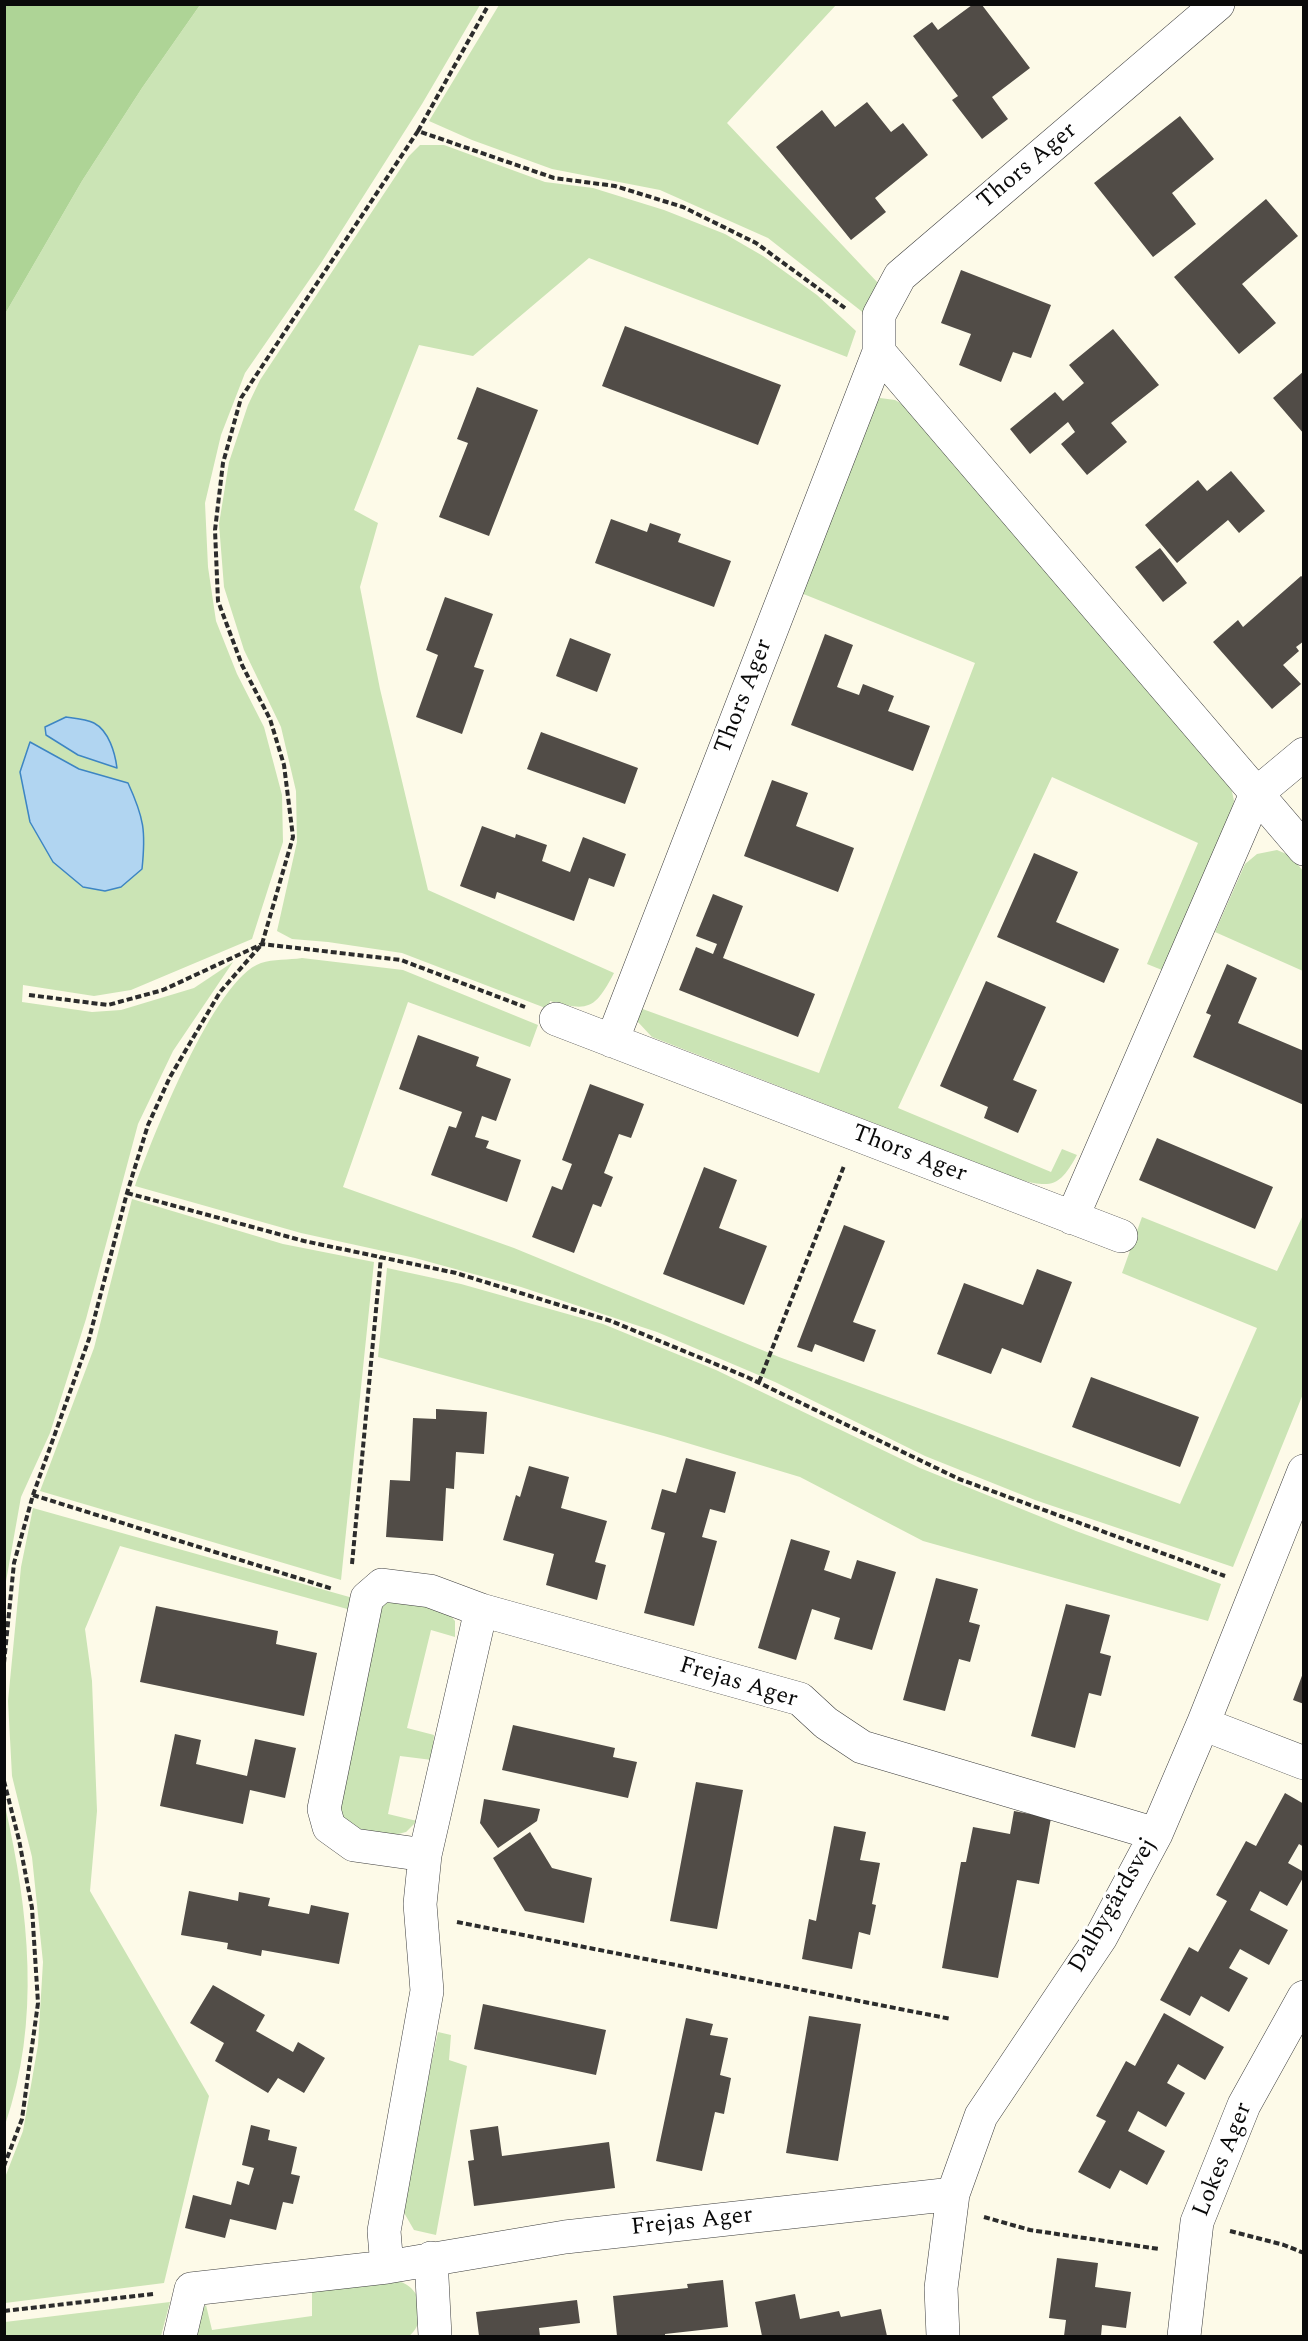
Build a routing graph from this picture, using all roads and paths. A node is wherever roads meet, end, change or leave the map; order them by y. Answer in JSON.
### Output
{"nodes":[{"id":1,"x":489,"y":4,"type":"edge"},
{"id":2,"x":1218,"y":4,"type":"edge"},
{"id":3,"x":418,"y":131,"type":"junction"},
{"id":4,"x":847,"y":309,"type":"dead end"},
{"id":5,"x":879,"y":352,"type":"junction"},
{"id":6,"x":1304,"y":754,"type":"edge"},
{"id":7,"x":1256,"y":794,"type":"junction"},
{"id":8,"x":1304,"y":849,"type":"edge"},
{"id":9,"x":262,"y":944,"type":"junction"},
{"id":10,"x":29,"y":995,"type":"dead end"},
{"id":11,"x":556,"y":1019,"type":"joint"},
{"id":12,"x":612,"y":1041,"type":"junction"},
{"id":13,"x":856,"y":1135,"type":"junction"},
{"id":14,"x":127,"y":1193,"type":"junction"},
{"id":15,"x":1072,"y":1218,"type":"junction"},
{"id":16,"x":1121,"y":1236,"type":"dead end"},
{"id":17,"x":381,"y":1257,"type":"junction"},
{"id":18,"x":759,"y":1383,"type":"junction"},
{"id":19,"x":1304,"y":1471,"type":"edge"},
{"id":20,"x":33,"y":1495,"type":"junction"},
{"id":21,"x":1257,"y":1587,"type":"junction"},
{"id":22,"x":357,"y":1595,"type":"junction"},
{"id":23,"x":481,"y":1610,"type":"junction"},
{"id":24,"x":4,"y":1663,"type":"edge"},
{"id":25,"x":1203,"y":1724,"type":"junction"},
{"id":26,"x":1304,"y":1763,"type":"edge"},
{"id":27,"x":4,"y":1781,"type":"edge"},
{"id":28,"x":1156,"y":1834,"type":"junction"},
{"id":29,"x":424,"y":1855,"type":"junction"},
{"id":30,"x":421,"y":1915,"type":"junction"},
{"id":31,"x":1304,"y":1997,"type":"edge"},
{"id":32,"x":951,"y":2019,"type":"dead end"},
{"id":33,"x":4,"y":2166,"type":"edge"},
{"id":34,"x":952,"y":2201,"type":"junction"},
{"id":35,"x":1197,"y":2222,"type":"junction"},
{"id":36,"x":1304,"y":2253,"type":"edge"},
{"id":37,"x":1193,"y":2254,"type":"junction"},
{"id":38,"x":431,"y":2258,"type":"junction"},
{"id":39,"x":387,"y":2267,"type":"junction"},
{"id":40,"x":190,"y":2289,"type":"junction"},
{"id":41,"x":4,"y":2311,"type":"edge"},
{"id":42,"x":180,"y":2337,"type":"edge"},
{"id":43,"x":435,"y":2337,"type":"edge"},
{"id":44,"x":944,"y":2337,"type":"edge"},
{"id":45,"x":1184,"y":2337,"type":"edge"}],
"edges":[{"from":1,"to":3,"type":"path"},
{"from":2,"to":5,"type":"street","name":"Thors Ager"},
{"from":3,"to":4,"type":"path"},
{"from":3,"to":9,"type":"path"},
{"from":5,"to":7,"type":"street"},
{"from":5,"to":12,"type":"street","name":"Thors Ager"},
{"from":6,"to":7,"type":"street"},
{"from":7,"to":8,"type":"street"},
{"from":7,"to":15,"type":"street"},
{"from":9,"to":10,"type":"path"},
{"from":9,"to":11,"type":"path"},
{"from":9,"to":14,"type":"path"},
{"from":11,"to":12,"type":"street","name":"Thors Ager"},
{"from":12,"to":13,"type":"street","name":"Thors Ager"},
{"from":13,"to":15,"type":"street","name":"Thors Ager"},
{"from":13,"to":18,"type":"path"},
{"from":14,"to":17,"type":"path"},
{"from":14,"to":20,"type":"path"},
{"from":15,"to":16,"type":"street","name":"Thors Ager"},
{"from":17,"to":18,"type":"path"},
{"from":17,"to":22,"type":"path"},
{"from":18,"to":21,"type":"path"},
{"from":19,"to":21,"type":"street","name":"Dalbygårdsvej"},
{"from":20,"to":22,"type":"path"},
{"from":20,"to":24,"type":"path"},
{"from":21,"to":25,"type":"street","name":"Dalbygårdsvej"},
{"from":22,"to":23,"type":"street","name":"Frejas Ager"},
{"from":22,"to":29,"type":"street"},
{"from":23,"to":28,"type":"street","name":"Frejas Ager"},
{"from":23,"to":29,"type":"street"},
{"from":25,"to":26,"type":"street"},
{"from":25,"to":28,"type":"street","name":"Dalbygårdsvej"},
{"from":27,"to":33,"type":"path"},
{"from":28,"to":34,"type":"street","name":"Dalbygårdsvej"},
{"from":29,"to":30,"type":"street"},
{"from":30,"to":32,"type":"path"},
{"from":30,"to":39,"type":"street"},
{"from":31,"to":35,"type":"street","name":"Lokes Ager"},
{"from":34,"to":37,"type":"path"},
{"from":34,"to":38,"type":"street","name":"Frejas Ager"},
{"from":34,"to":44,"type":"street","name":"Dalbygårdsvej"},
{"from":35,"to":36,"type":"path"},
{"from":35,"to":37,"type":"street","name":"Lokes Ager"},
{"from":37,"to":45,"type":"street","name":"Lokes Ager"},
{"from":38,"to":39,"type":"street","name":"Frejas Ager"},
{"from":38,"to":43,"type":"street"},
{"from":39,"to":40,"type":"street","name":"Frejas Ager"},
{"from":40,"to":41,"type":"path"},
{"from":40,"to":42,"type":"street"}]}
